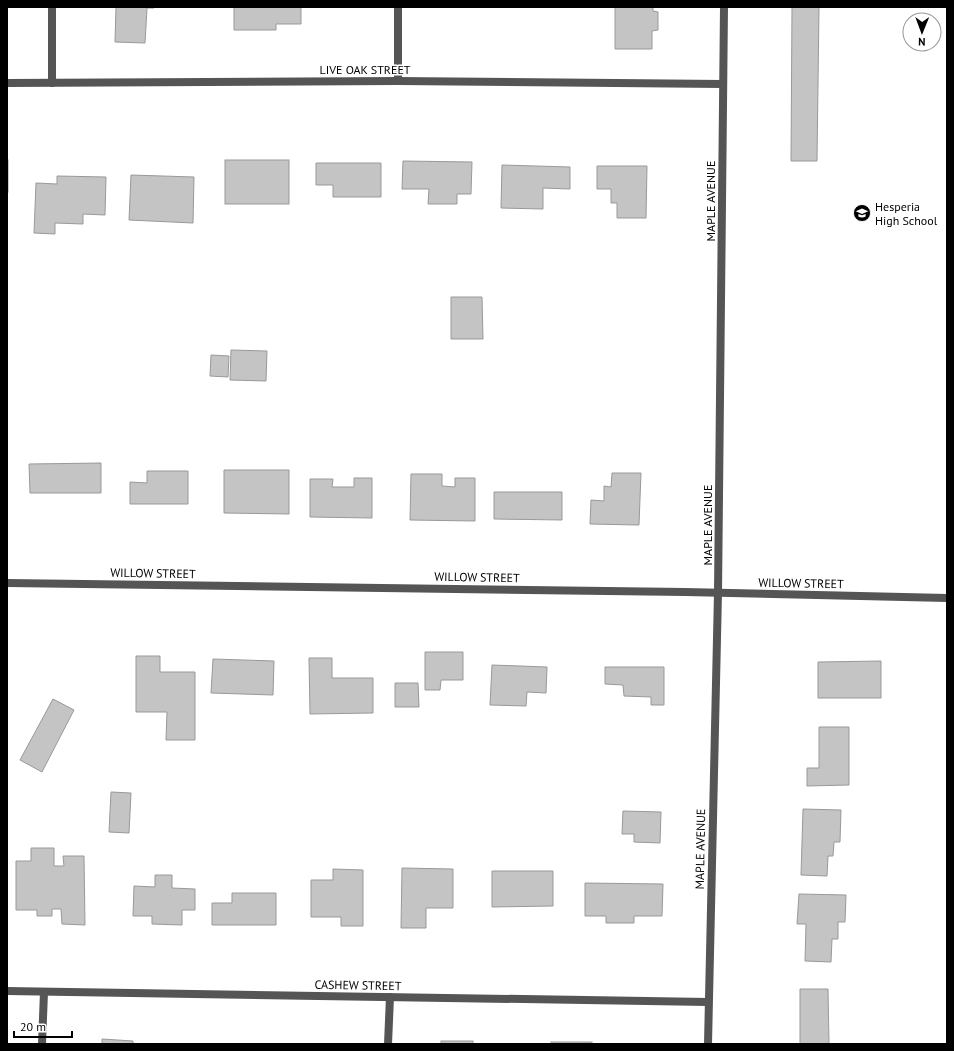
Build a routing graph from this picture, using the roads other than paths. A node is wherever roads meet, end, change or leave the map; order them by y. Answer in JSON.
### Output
{"nodes":[{"id":1,"x":52,"y":7,"type":"edge"},
{"id":2,"x":398,"y":7,"type":"edge"},
{"id":3,"x":724,"y":7,"type":"edge"},
{"id":4,"x":398,"y":81,"type":"junction"},
{"id":5,"x":7,"y":82,"type":"edge"},
{"id":6,"x":52,"y":83,"type":"junction"},
{"id":7,"x":723,"y":84,"type":"junction"},
{"id":8,"x":7,"y":583,"type":"edge"},
{"id":9,"x":718,"y":593,"type":"junction"},
{"id":10,"x":947,"y":598,"type":"edge"},
{"id":11,"x":7,"y":991,"type":"edge"},
{"id":12,"x":44,"y":992,"type":"junction"},
{"id":13,"x":390,"y":997,"type":"junction"},
{"id":14,"x":708,"y":1002,"type":"junction"},
{"id":15,"x":42,"y":1044,"type":"edge"},
{"id":16,"x":388,"y":1044,"type":"edge"},
{"id":17,"x":708,"y":1044,"type":"edge"}],
"edges":[{"from":1,"to":6,"type":"street"},
{"from":2,"to":4,"type":"street"},
{"from":3,"to":7,"type":"street","name":"MAPLE AVENUE"},
{"from":4,"to":6,"type":"street","name":"LIVE OAK STREET"},
{"from":4,"to":7,"type":"street","name":"LIVE OAK STREET"},
{"from":5,"to":6,"type":"street","name":"LIVE OAK STREET"},
{"from":7,"to":9,"type":"street","name":"MAPLE AVENUE"},
{"from":8,"to":9,"type":"street","name":"WILLOW STREET"},
{"from":9,"to":10,"type":"street","name":"WILLOW STREET"},
{"from":9,"to":14,"type":"street","name":"MAPLE AVENUE"},
{"from":11,"to":12,"type":"street","name":"CASHEW STREET"},
{"from":12,"to":13,"type":"street","name":"CASHEW STREET"},
{"from":12,"to":15,"type":"street"},
{"from":13,"to":14,"type":"street","name":"CASHEW STREET"},
{"from":13,"to":16,"type":"street"},
{"from":14,"to":17,"type":"street","name":"MAPLE AVENUE"}]}
